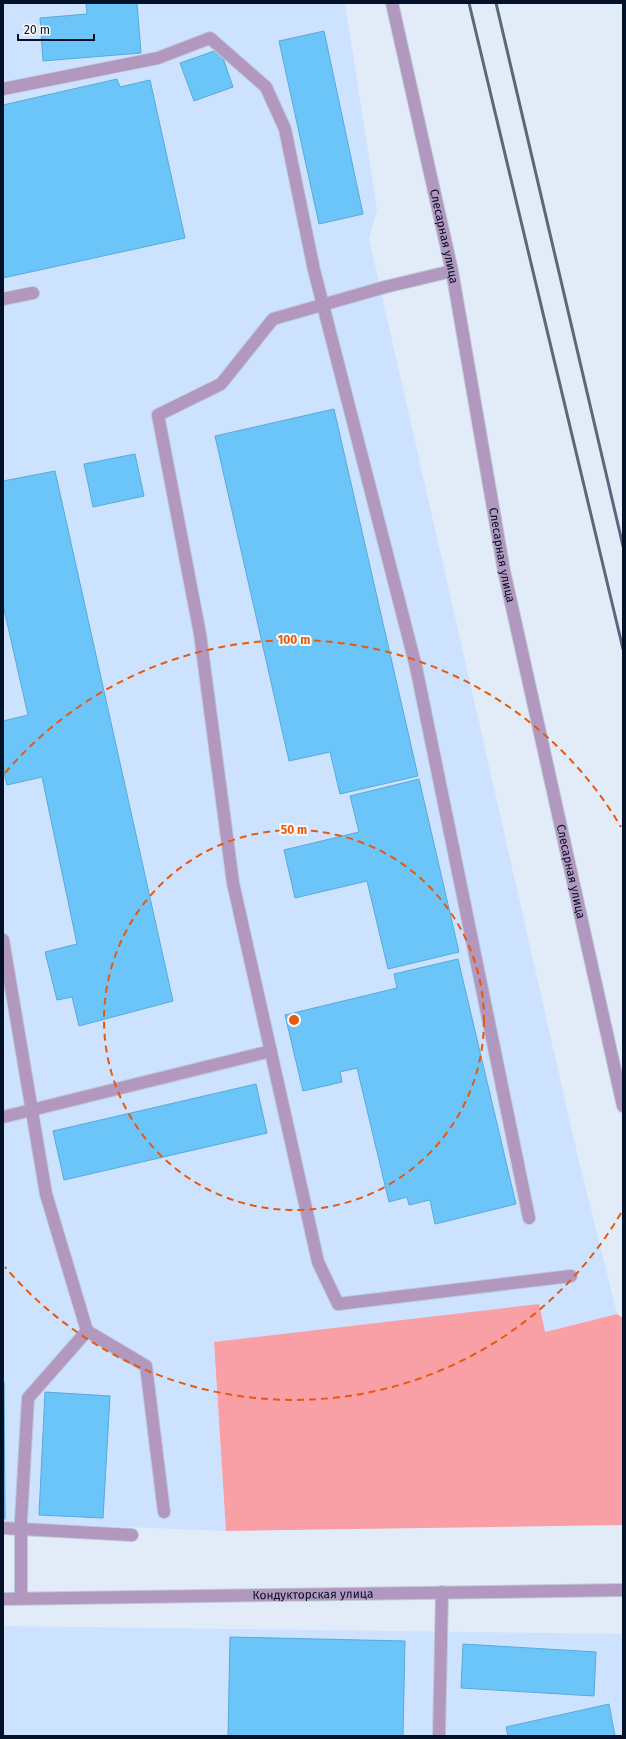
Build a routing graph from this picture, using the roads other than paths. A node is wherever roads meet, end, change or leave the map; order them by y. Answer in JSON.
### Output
{"nodes":[{"id":1,"x":392,"y":3,"type":"edge"},
{"id":2,"x":3,"y":89,"type":"edge"},
{"id":3,"x":452,"y":271,"type":"junction"},
{"id":4,"x":33,"y":292,"type":"dead end"},
{"id":5,"x":3,"y":299,"type":"edge"},
{"id":6,"x":323,"y":305,"type":"junction"},
{"id":7,"x":3,"y":940,"type":"edge"},
{"id":8,"x":271,"y":1051,"type":"junction"},
{"id":9,"x":623,"y":1106,"type":"edge"},
{"id":10,"x":32,"y":1110,"type":"junction"},
{"id":11,"x":3,"y":1117,"type":"edge"},
{"id":12,"x":529,"y":1218,"type":"dead end"},
{"id":13,"x":571,"y":1276,"type":"dead end"},
{"id":14,"x":87,"y":1331,"type":"junction"},
{"id":15,"x":164,"y":1512,"type":"dead end"},
{"id":16,"x":21,"y":1524,"type":"junction"},
{"id":17,"x":3,"y":1528,"type":"edge"},
{"id":18,"x":132,"y":1535,"type":"dead end"},
{"id":19,"x":623,"y":1590,"type":"edge"},
{"id":20,"x":442,"y":1592,"type":"junction"},
{"id":21,"x":21,"y":1598,"type":"junction"},
{"id":22,"x":3,"y":1599,"type":"edge"},
{"id":23,"x":439,"y":1736,"type":"edge"}],
"edges":[{"from":1,"to":3,"type":"street","name":"Слесарная улица"},
{"from":2,"to":6,"type":"street"},
{"from":3,"to":6,"type":"street"},
{"from":3,"to":9,"type":"street","name":"Слесарная улица"},
{"from":4,"to":5,"type":"street"},
{"from":6,"to":8,"type":"street"},
{"from":6,"to":12,"type":"street"},
{"from":7,"to":10,"type":"street"},
{"from":8,"to":10,"type":"street"},
{"from":8,"to":13,"type":"street"},
{"from":10,"to":11,"type":"street"},
{"from":10,"to":14,"type":"street"},
{"from":14,"to":15,"type":"street"},
{"from":14,"to":16,"type":"street"},
{"from":16,"to":17,"type":"street"},
{"from":16,"to":18,"type":"street"},
{"from":16,"to":21,"type":"street"},
{"from":19,"to":20,"type":"street","name":"Кондукторская улица"},
{"from":20,"to":21,"type":"street","name":"Кондукторская улица"},
{"from":20,"to":23,"type":"street"},
{"from":21,"to":22,"type":"street","name":"Кондукторская улица"}]}
